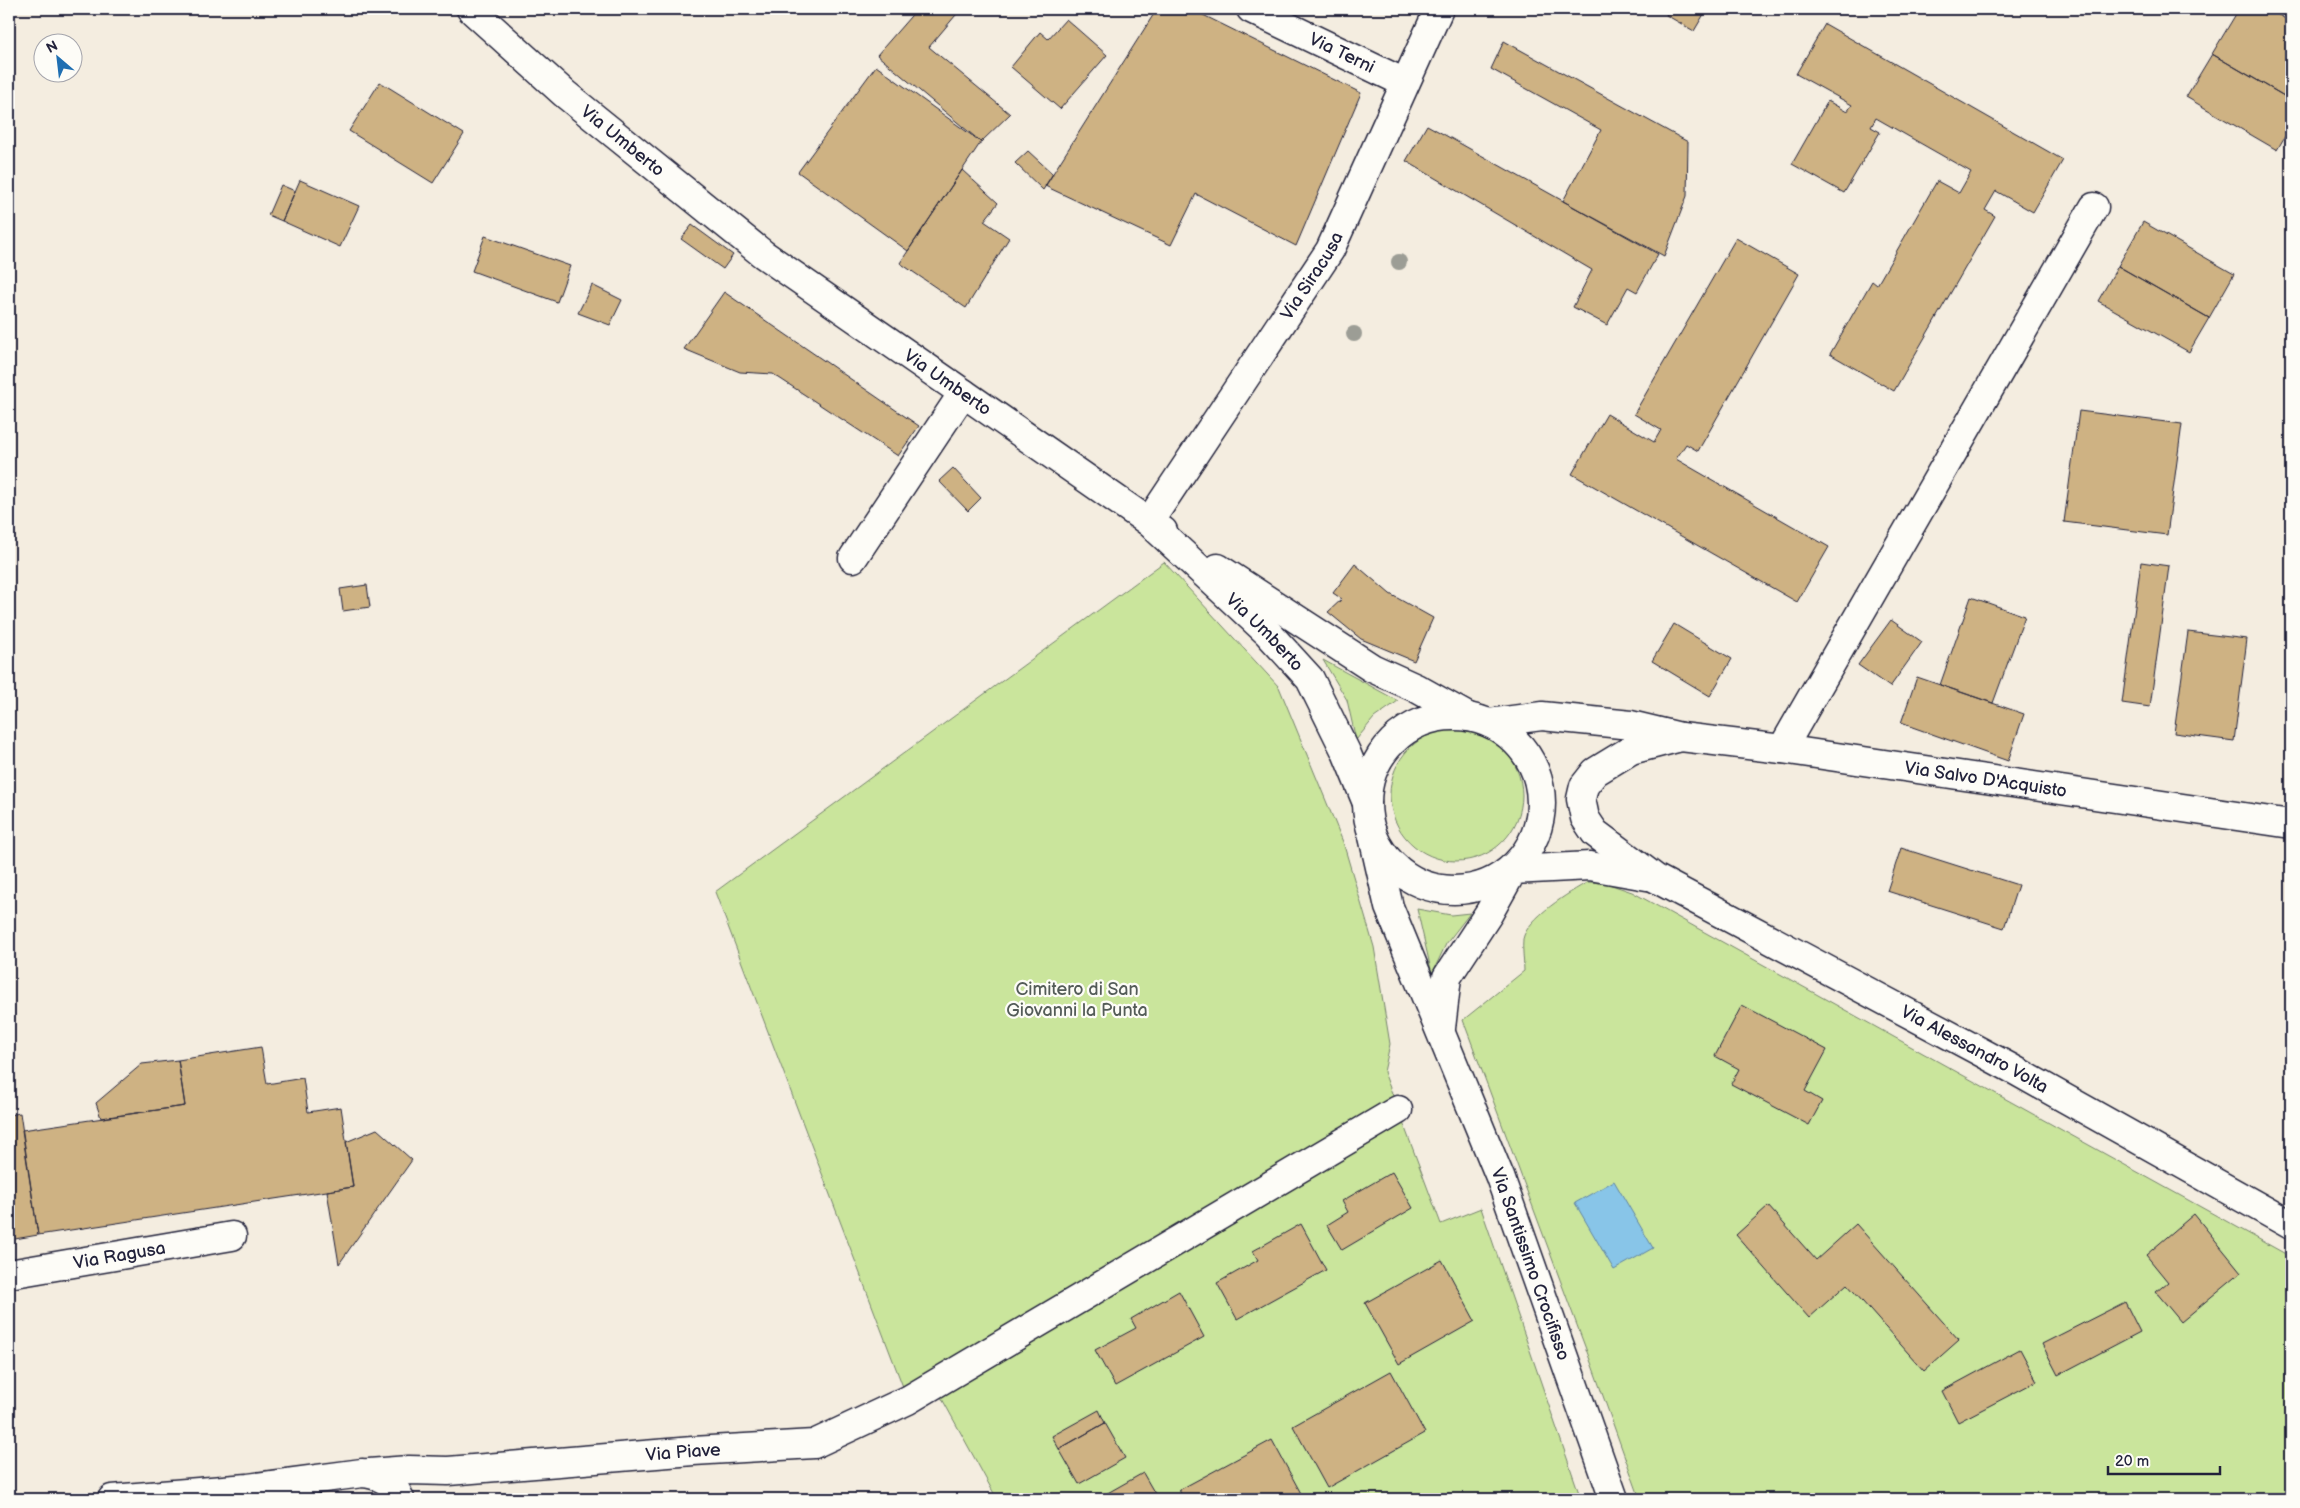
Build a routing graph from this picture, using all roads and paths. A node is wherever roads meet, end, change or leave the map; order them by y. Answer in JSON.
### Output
{"nodes":[{"id":1,"x":471,"y":9,"type":"edge"},
{"id":2,"x":1251,"y":9,"type":"edge"},
{"id":3,"x":1439,"y":9,"type":"edge"},
{"id":4,"x":1405,"y":83,"type":"junction"},
{"id":5,"x":2094,"y":207,"type":"dead end"},
{"id":6,"x":963,"y":393,"type":"junction"},
{"id":7,"x":1149,"y":522,"type":"junction"},
{"id":8,"x":853,"y":558,"type":"dead end"},
{"id":9,"x":1478,"y":720,"type":"junction"},
{"id":10,"x":1680,"y":737,"type":"junction"},
{"id":11,"x":1782,"y":749,"type":"junction"},
{"id":12,"x":1530,"y":759,"type":"junction"},
{"id":13,"x":1595,"y":772,"type":"junction"},
{"id":14,"x":1562,"y":794,"type":"junction"},
{"id":15,"x":1367,"y":803,"type":"junction"},
{"id":16,"x":1584,"y":818,"type":"junction"},
{"id":17,"x":1540,"y":821,"type":"junction"},
{"id":18,"x":2291,"y":824,"type":"edge"},
{"id":19,"x":1372,"y":832,"type":"junction"},
{"id":20,"x":1513,"y":870,"type":"junction"},
{"id":21,"x":1655,"y":878,"type":"junction"},
{"id":22,"x":1441,"y":1032,"type":"junction"},
{"id":23,"x":1398,"y":1110,"type":"dead end"},
{"id":24,"x":2291,"y":1224,"type":"edge"},
{"id":25,"x":232,"y":1236,"type":"dead end"},
{"id":26,"x":9,"y":1274,"type":"edge"},
{"id":27,"x":448,"y":1470,"type":"junction"},
{"id":28,"x":362,"y":1473,"type":"junction"},
{"id":29,"x":248,"y":1488,"type":"junction"},
{"id":30,"x":112,"y":1499,"type":"edge"},
{"id":31,"x":281,"y":1499,"type":"edge"},
{"id":32,"x":327,"y":1499,"type":"edge"},
{"id":33,"x":400,"y":1499,"type":"edge"},
{"id":34,"x":414,"y":1499,"type":"edge"},
{"id":35,"x":1614,"y":1499,"type":"edge"}],
"edges":[{"from":1,"to":6,"type":"street","name":"Via Umberto"},
{"from":2,"to":4,"type":"street","name":"Via Terni"},
{"from":3,"to":4,"type":"street","name":"Via Siracusa"},
{"from":4,"to":7,"type":"street","name":"Via Siracusa"},
{"from":5,"to":11,"type":"street"},
{"from":6,"to":7,"type":"street","name":"Via Umberto"},
{"from":6,"to":8,"type":"street"},
{"from":7,"to":9,"type":"street"},
{"from":7,"to":15,"type":"street","name":"Via Umberto"},
{"from":9,"to":10,"type":"street"},
{"from":9,"to":12,"type":"street"},
{"from":9,"to":15,"type":"street"},
{"from":10,"to":11,"type":"street","name":"Via Salvo D'Acquisto"},
{"from":10,"to":13,"type":"street"},
{"from":11,"to":18,"type":"street","name":"Via Salvo D'Acquisto"},
{"from":12,"to":14,"type":"street"},
{"from":12,"to":17,"type":"street"},
{"from":13,"to":14,"type":"street"},
{"from":13,"to":16,"type":"street"},
{"from":14,"to":16,"type":"street"},
{"from":14,"to":17,"type":"street"},
{"from":15,"to":19,"type":"street"},
{"from":16,"to":21,"type":"street"},
{"from":17,"to":20,"type":"street"},
{"from":19,"to":20,"type":"street"},
{"from":19,"to":22,"type":"street","name":"Via Santissimo Crocifisso"},
{"from":20,"to":21,"type":"street"},
{"from":20,"to":22,"type":"street"},
{"from":21,"to":24,"type":"street","name":"Via Alessandro Volta"},
{"from":22,"to":35,"type":"street","name":"Via Santissimo Crocifisso"},
{"from":23,"to":27,"type":"street","name":"Via Piave"},
{"from":25,"to":26,"type":"street","name":"Via Ragusa"},
{"from":27,"to":28,"type":"street","name":"Via Piave"},
{"from":27,"to":34,"type":"street"},
{"from":28,"to":29,"type":"street","name":"Via Piave"},
{"from":28,"to":32,"type":"street"},
{"from":28,"to":33,"type":"street"},
{"from":29,"to":30,"type":"street"},
{"from":29,"to":31,"type":"street"}]}
